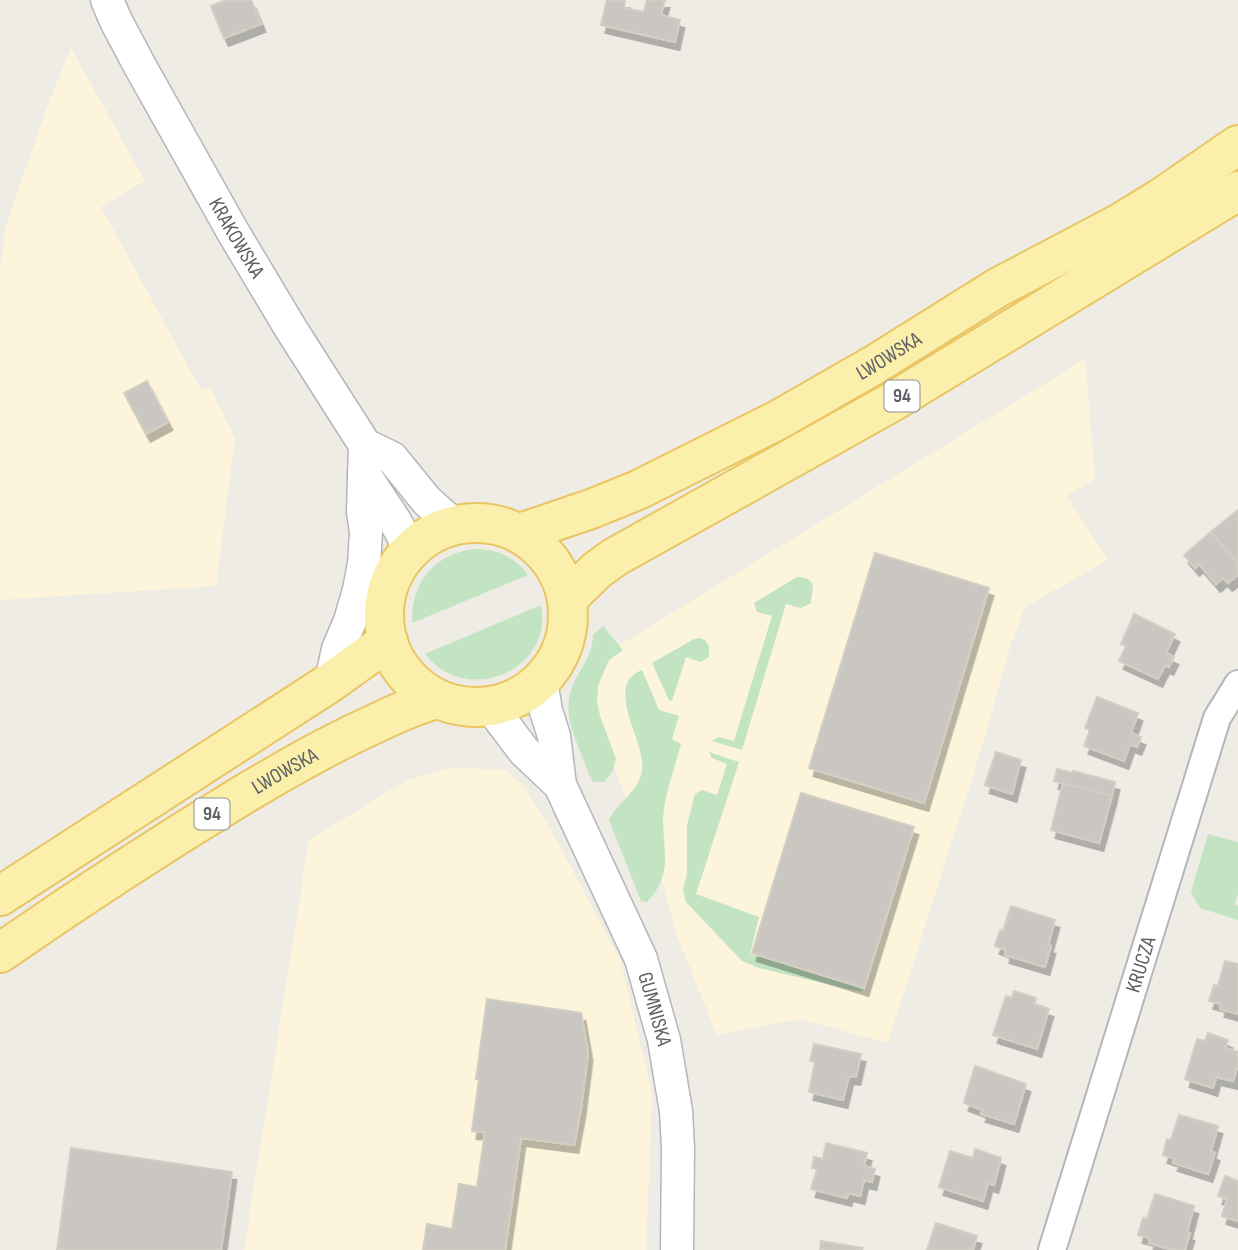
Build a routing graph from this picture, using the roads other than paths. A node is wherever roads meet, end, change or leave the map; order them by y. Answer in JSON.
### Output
{"nodes":[{"id":1,"x":107,"y":0,"type":"edge"},
{"id":2,"x":1238,"y":145,"type":"edge"},
{"id":3,"x":1238,"y":191,"type":"edge"},
{"id":4,"x":364,"y":459,"type":"junction"},
{"id":5,"x":455,"y":526,"type":"junction"},
{"id":6,"x":520,"y":533,"type":"junction"},
{"id":7,"x":411,"y":551,"type":"junction"},
{"id":8,"x":567,"y":599,"type":"junction"},
{"id":9,"x":388,"y":641,"type":"junction"},
{"id":10,"x":541,"y":681,"type":"junction"},
{"id":11,"x":331,"y":682,"type":"junction"},
{"id":12,"x":1238,"y":684,"type":"edge"},
{"id":13,"x":437,"y":699,"type":"junction"},
{"id":14,"x":490,"y":706,"type":"junction"},
{"id":15,"x":561,"y":785,"type":"junction"},
{"id":16,"x":0,"y":896,"type":"edge"},
{"id":17,"x":0,"y":953,"type":"edge"},
{"id":18,"x":677,"y":1250,"type":"edge"},
{"id":19,"x":1052,"y":1250,"type":"edge"}],
"edges":[{"from":1,"to":4,"type":"street","name":"KRAKOWSKA"},
{"from":2,"to":6,"type":"main road","name":"LWOWSKA","number":"94"},
{"from":3,"to":8,"type":"main road","name":"LWOWSKA","number":"94"},
{"from":4,"to":5,"type":"street"},
{"from":4,"to":7,"type":"street","name":"KRAKOWSKA"},
{"from":4,"to":11,"type":"street"},
{"from":5,"to":6,"type":"main road","number":"94"},
{"from":5,"to":7,"type":"main road","number":"94"},
{"from":6,"to":8,"type":"main road","number":"94"},
{"from":7,"to":9,"type":"main road","number":"94"},
{"from":8,"to":10,"type":"main road","number":"94"},
{"from":9,"to":11,"type":"main road","number":"94"},
{"from":9,"to":13,"type":"main road","number":"94"},
{"from":10,"to":14,"type":"main road","number":"94"},
{"from":10,"to":15,"type":"street"},
{"from":11,"to":16,"type":"main road","number":"94"},
{"from":12,"to":19,"type":"street","name":"KRUCZA"},
{"from":13,"to":14,"type":"main road","number":"94"},
{"from":13,"to":17,"type":"main road","name":"LWOWSKA","number":"94"},
{"from":14,"to":15,"type":"street"},
{"from":15,"to":18,"type":"street","name":"GUMNISKA"}]}
